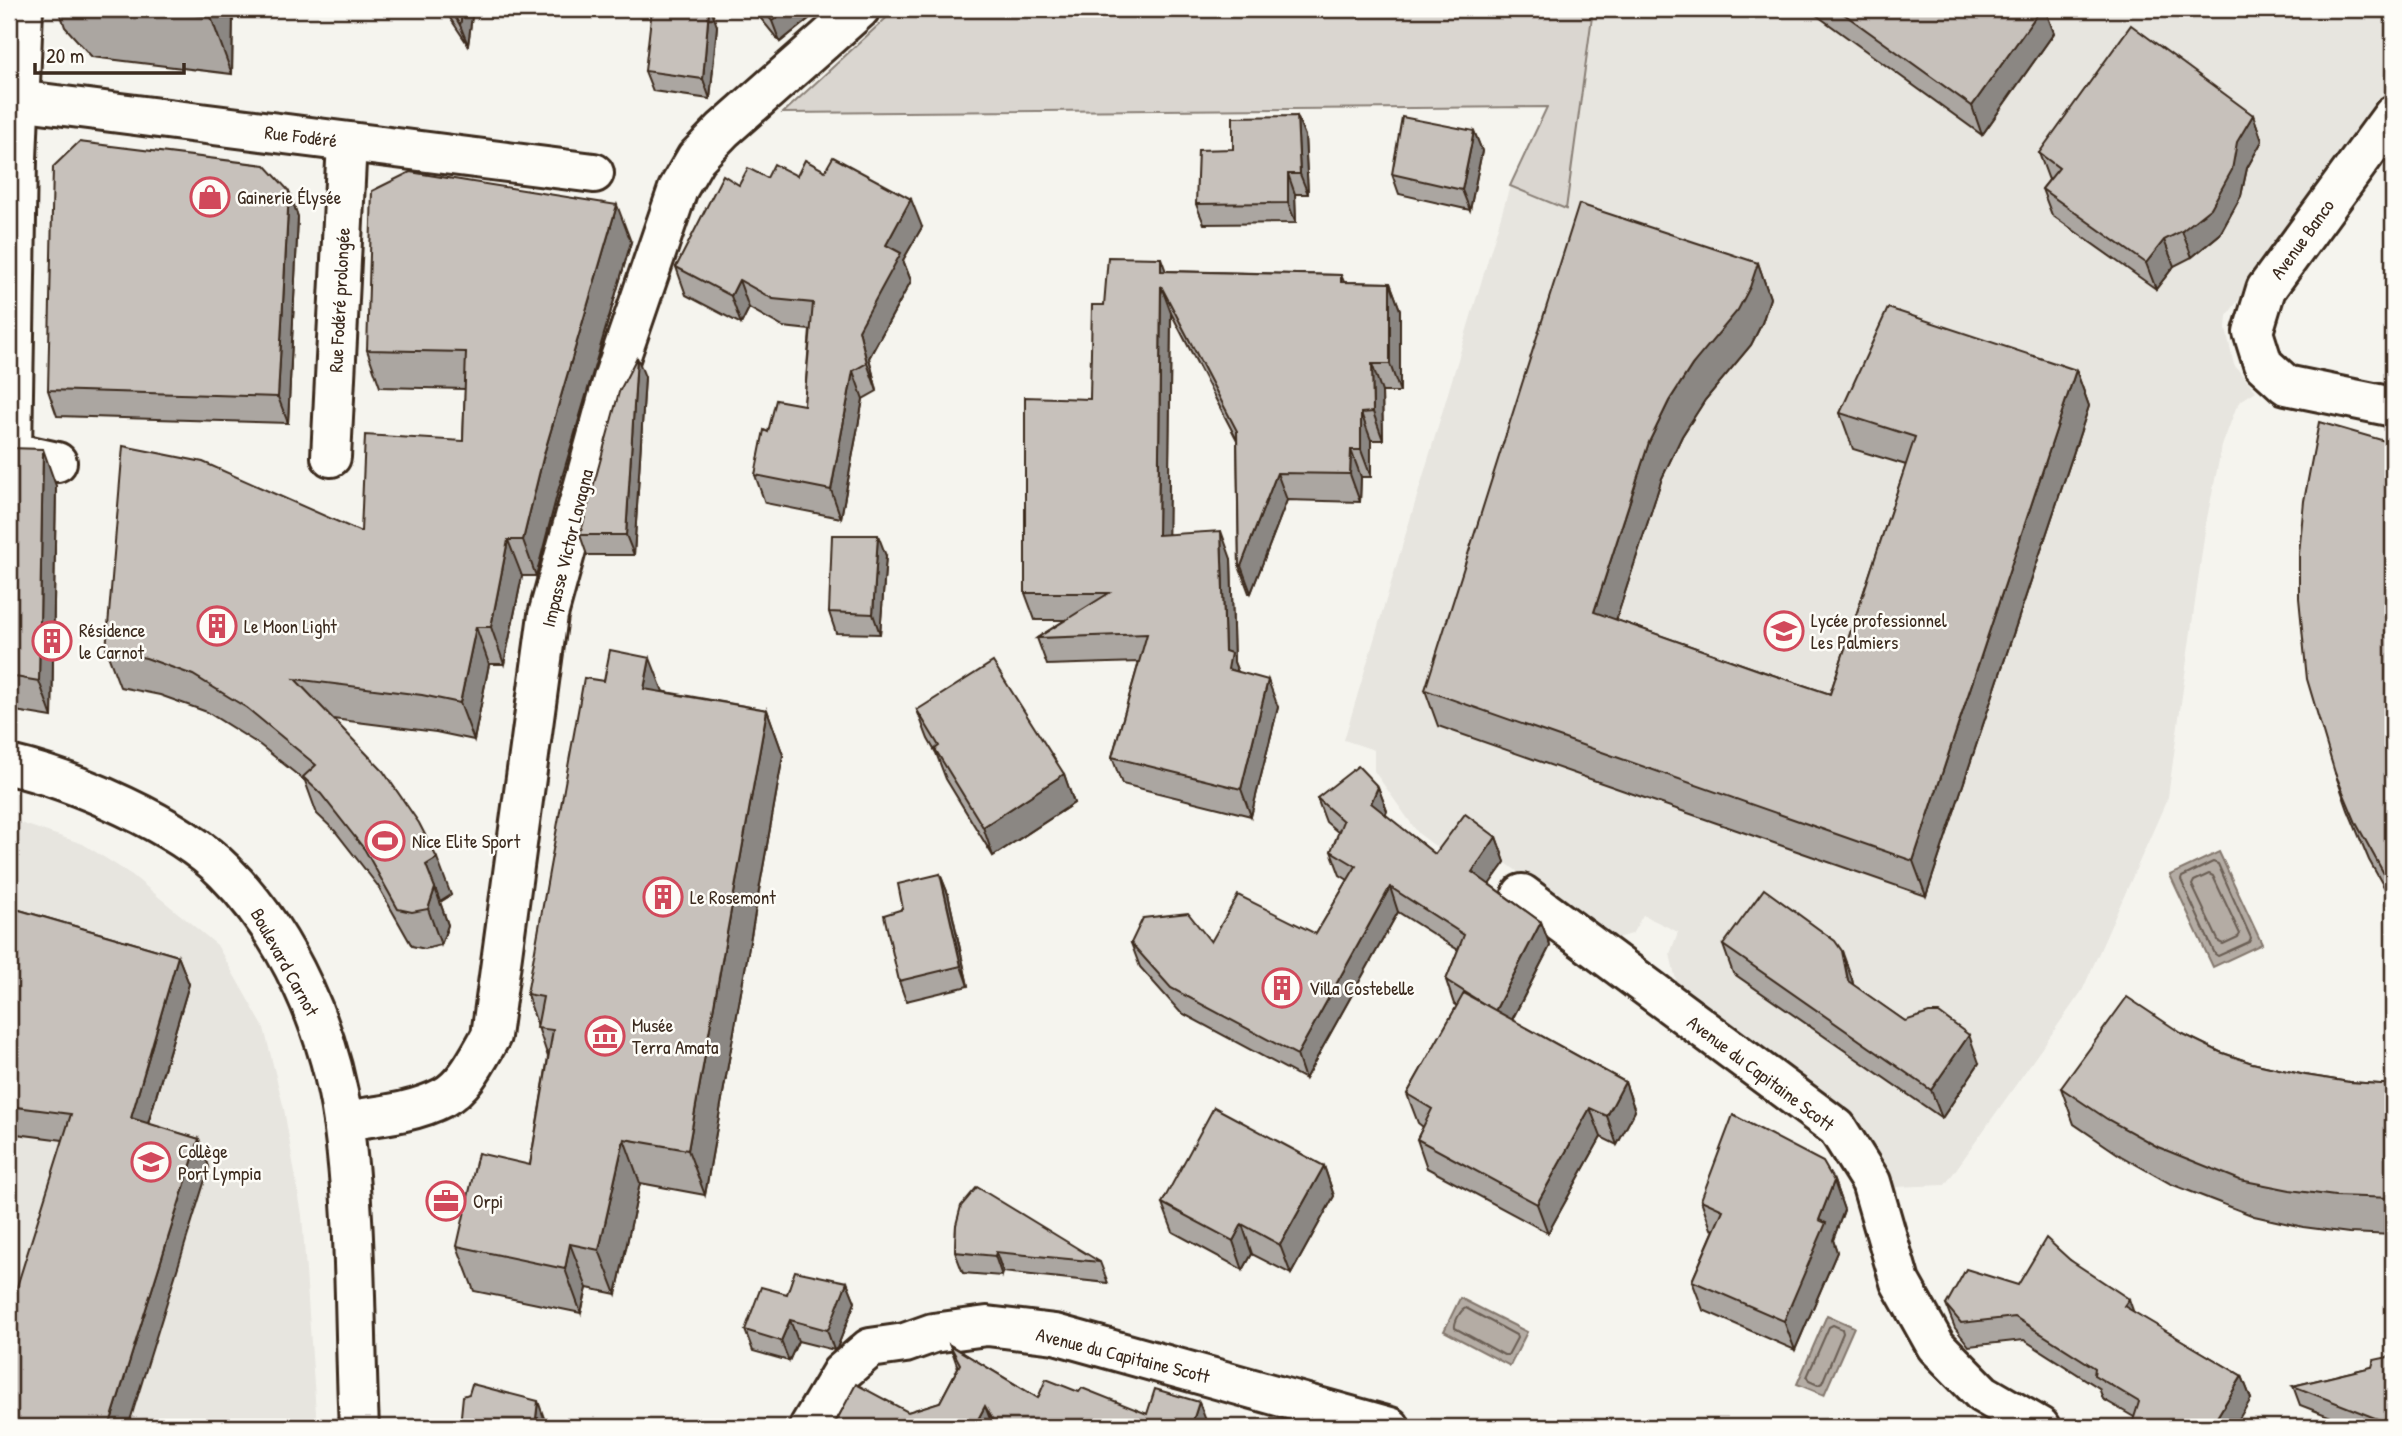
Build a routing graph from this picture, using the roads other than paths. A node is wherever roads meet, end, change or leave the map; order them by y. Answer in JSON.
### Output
{"nodes":[{"id":1,"x":23,"y":9,"type":"edge"},
{"id":2,"x":860,"y":9,"type":"edge"},
{"id":3,"x":14,"y":100,"type":"edge"},
{"id":4,"x":2393,"y":115,"type":"edge"},
{"id":5,"x":347,"y":142,"type":"junction"},
{"id":6,"x":594,"y":173,"type":"dead end"},
{"id":7,"x":2393,"y":407,"type":"edge"},
{"id":8,"x":331,"y":457,"type":"dead end"},
{"id":9,"x":57,"y":462,"type":"dead end"},
{"id":10,"x":9,"y":765,"type":"edge"},
{"id":11,"x":1522,"y":894,"type":"dead end"},
{"id":12,"x":343,"y":1121,"type":"junction"},
{"id":13,"x":359,"y":1427,"type":"edge"},
{"id":14,"x":809,"y":1427,"type":"edge"},
{"id":15,"x":1390,"y":1427,"type":"edge"},
{"id":16,"x":2040,"y":1427,"type":"edge"}],
"edges":[{"from":1,"to":3,"type":"street"},
{"from":2,"to":12,"type":"street","name":"Impasse Victor Lavagna"},
{"from":3,"to":5,"type":"street","name":"Rue Fodéré"},
{"from":3,"to":9,"type":"street"},
{"from":4,"to":7,"type":"street","name":"Avenue Banco"},
{"from":5,"to":6,"type":"street","name":"Rue Fodéré"},
{"from":5,"to":8,"type":"street","name":"Rue Fodéré prolongée"},
{"from":10,"to":12,"type":"street","name":"Boulevard Carnot"},
{"from":11,"to":16,"type":"street","name":"Avenue du Capitaine Scott"},
{"from":12,"to":13,"type":"street","name":"Boulevard Carnot"},
{"from":14,"to":15,"type":"street","name":"Avenue du Capitaine Scott"}]}
